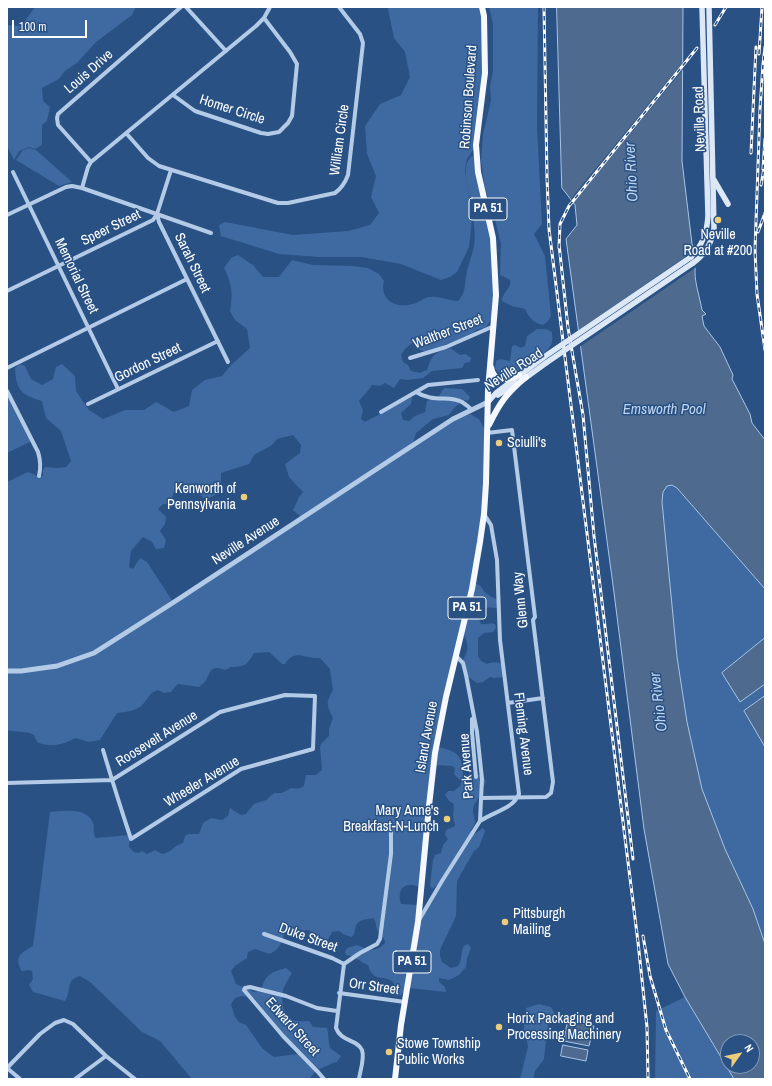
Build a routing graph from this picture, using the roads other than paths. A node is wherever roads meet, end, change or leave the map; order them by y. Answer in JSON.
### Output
{"nodes":[{"id":1,"x":181,"y":7,"type":"edge"},
{"id":2,"x":186,"y":7,"type":"edge"},
{"id":3,"x":270,"y":7,"type":"edge"},
{"id":4,"x":339,"y":7,"type":"edge"},
{"id":5,"x":482,"y":7,"type":"edge"},
{"id":6,"x":702,"y":7,"type":"edge"},
{"id":7,"x":708,"y":7,"type":"edge"},
{"id":8,"x":264,"y":18,"type":"junction"},
{"id":9,"x":226,"y":51,"type":"junction"},
{"id":10,"x":173,"y":95,"type":"junction"},
{"id":11,"x":126,"y":133,"type":"junction"},
{"id":12,"x":91,"y":162,"type":"junction"},
{"id":13,"x":171,"y":170,"type":"junction"},
{"id":14,"x":14,"y":172,"type":"dead end"},
{"id":15,"x":714,"y":180,"type":"junction"},
{"id":16,"x":82,"y":188,"type":"junction"},
{"id":17,"x":29,"y":204,"type":"junction"},
{"id":18,"x":728,"y":204,"type":"dead end"},
{"id":19,"x":157,"y":214,"type":"junction"},
{"id":20,"x":7,"y":215,"type":"edge"},
{"id":21,"x":211,"y":233,"type":"dead end"},
{"id":22,"x":59,"y":266,"type":"junction"},
{"id":23,"x":187,"y":279,"type":"junction"},
{"id":24,"x":7,"y":291,"type":"edge"},
{"id":25,"x":494,"y":326,"type":"junction"},
{"id":26,"x":89,"y":328,"type":"junction"},
{"id":27,"x":218,"y":341,"type":"junction"},
{"id":28,"x":410,"y":358,"type":"dead end"},
{"id":29,"x":545,"y":360,"type":"junction"},
{"id":30,"x":490,"y":361,"type":"junction"},
{"id":31,"x":228,"y":362,"type":"dead end"},
{"id":32,"x":7,"y":368,"type":"edge"},
{"id":33,"x":519,"y":375,"type":"junction"},
{"id":34,"x":526,"y":377,"type":"junction"},
{"id":35,"x":478,"y":380,"type":"dead end"},
{"id":36,"x":118,"y":389,"type":"junction"},
{"id":37,"x":7,"y":391,"type":"edge"},
{"id":38,"x":416,"y":392,"type":"junction"},
{"id":39,"x":488,"y":402,"type":"junction"},
{"id":40,"x":88,"y":404,"type":"dead end"},
{"id":41,"x":472,"y":410,"type":"junction"},
{"id":42,"x":381,"y":412,"type":"dead end"},
{"id":43,"x":487,"y":431,"type":"junction"},
{"id":44,"x":38,"y":476,"type":"dead end"},
{"id":45,"x":484,"y":514,"type":"junction"},
{"id":46,"x":456,"y":656,"type":"junction"},
{"id":47,"x":7,"y":672,"type":"edge"},
{"id":48,"x":543,"y":698,"type":"junction"},
{"id":49,"x":508,"y":703,"type":"junction"},
{"id":50,"x":472,"y":710,"type":"junction"},
{"id":51,"x":313,"y":749,"type":"joint"},
{"id":52,"x":103,"y":750,"type":"dead end"},
{"id":53,"x":476,"y":777,"type":"dead end"},
{"id":54,"x":112,"y":780,"type":"junction"},
{"id":55,"x":7,"y":783,"type":"edge"},
{"id":56,"x":518,"y":796,"type":"junction"},
{"id":57,"x":481,"y":798,"type":"junction"},
{"id":58,"x":480,"y":821,"type":"junction"},
{"id":59,"x":391,"y":828,"type":"dead end"},
{"id":60,"x":418,"y":922,"type":"junction"},
{"id":61,"x":264,"y":934,"type":"dead end"},
{"id":62,"x":344,"y":964,"type":"junction"},
{"id":63,"x":339,"y":993,"type":"junction"},
{"id":64,"x":405,"y":1002,"type":"junction"},
{"id":65,"x":337,"y":1011,"type":"junction"},
{"id":66,"x":106,"y":1056,"type":"junction"},
{"id":67,"x":7,"y":1068,"type":"edge"},
{"id":68,"x":20,"y":1079,"type":"edge"},
{"id":69,"x":75,"y":1079,"type":"edge"},
{"id":70,"x":135,"y":1079,"type":"edge"},
{"id":71,"x":324,"y":1079,"type":"edge"},
{"id":72,"x":359,"y":1079,"type":"edge"},
{"id":73,"x":395,"y":1079,"type":"edge"}],
"edges":[{"from":1,"to":12,"type":"street","name":"Louis Drive"},
{"from":2,"to":9,"type":"street"},
{"from":3,"to":8,"type":"street"},
{"from":4,"to":13,"type":"street","name":"William Circle"},
{"from":5,"to":25,"type":"main road","name":"Robinson Boulevard","number":"PA 51"},
{"from":6,"to":29,"type":"main road","name":"Neville Road","bridge":true},
{"from":7,"to":15,"type":"main road","name":"Neville Road"},
{"from":8,"to":9,"type":"street"},
{"from":8,"to":10,"type":"street","name":"Homer Circle"},
{"from":9,"to":10,"type":"street"},
{"from":10,"to":11,"type":"street"},
{"from":11,"to":12,"type":"street"},
{"from":11,"to":13,"type":"street","name":"William Circle"},
{"from":12,"to":16,"type":"street"},
{"from":13,"to":19,"type":"street"},
{"from":14,"to":17,"type":"street","name":"Memorial Street"},
{"from":15,"to":18,"type":"main road"},
{"from":15,"to":29,"type":"main road","name":"Neville Road","bridge":true},
{"from":16,"to":17,"type":"street"},
{"from":16,"to":19,"type":"street"},
{"from":17,"to":20,"type":"street"},
{"from":17,"to":22,"type":"street","name":"Memorial Street"},
{"from":19,"to":21,"type":"street"},
{"from":19,"to":22,"type":"street","name":"Speer Street"},
{"from":19,"to":23,"type":"street","name":"Sarah Street"},
{"from":22,"to":24,"type":"street","name":"Speer Street"},
{"from":22,"to":26,"type":"street","name":"Memorial Street"},
{"from":23,"to":26,"type":"street"},
{"from":23,"to":27,"type":"street","name":"Sarah Street"},
{"from":25,"to":28,"type":"street","name":"Walther Street"},
{"from":25,"to":30,"type":"main road","name":"Robinson Boulevard","number":"PA 51"},
{"from":26,"to":32,"type":"street"},
{"from":26,"to":36,"type":"street","name":"Memorial Street"},
{"from":27,"to":31,"type":"street","name":"Sarah Street"},
{"from":27,"to":36,"type":"street","name":"Gordon Street"},
{"from":29,"to":33,"type":"main road","name":"Neville Road"},
{"from":29,"to":34,"type":"main road","name":"Neville Road"},
{"from":30,"to":33,"type":"main road"},
{"from":30,"to":39,"type":"main road","name":"Robinson Boulevard","number":"PA 51"},
{"from":33,"to":39,"type":"main road","name":"Neville Road"},
{"from":34,"to":39,"type":"main road","name":"Neville Road"},
{"from":34,"to":43,"type":"main road"},
{"from":35,"to":38,"type":"street"},
{"from":36,"to":40,"type":"street","name":"Gordon Street"},
{"from":37,"to":44,"type":"street"},
{"from":38,"to":41,"type":"street"},
{"from":38,"to":42,"type":"street"},
{"from":39,"to":41,"type":"street","name":"Neville Avenue"},
{"from":39,"to":43,"type":"main road","name":"Island Avenue","number":"PA 51"},
{"from":41,"to":47,"type":"street","name":"Neville Avenue"},
{"from":43,"to":45,"type":"main road","name":"Island Avenue","number":"PA 51"},
{"from":43,"to":48,"type":"street","name":"Glenn Way"},
{"from":45,"to":46,"type":"main road","name":"Island Avenue","number":"PA 51"},
{"from":45,"to":49,"type":"street","name":"Fleming Avenue"},
{"from":46,"to":50,"type":"street","name":"Park Avenue"},
{"from":46,"to":60,"type":"main road","name":"Island Avenue","number":"PA 51"},
{"from":48,"to":49,"type":"street"},
{"from":48,"to":56,"type":"street","name":"Glenn Way"},
{"from":49,"to":56,"type":"street","name":"Fleming Avenue"},
{"from":50,"to":53,"type":"street","name":"Park Avenue"},
{"from":50,"to":57,"type":"street","name":"Park Avenue"},
{"from":51,"to":54,"type":"street","name":"Wheeler Avenue"},
{"from":51,"to":54,"type":"street","name":"Roosevelt Avenue"},
{"from":52,"to":54,"type":"street"},
{"from":54,"to":55,"type":"street","name":"Roosevelt Avenue"},
{"from":56,"to":57,"type":"street"},
{"from":56,"to":58,"type":"street","name":"Fleming Avenue"},
{"from":57,"to":58,"type":"street","name":"Park Avenue"},
{"from":58,"to":60,"type":"street","name":"Fleming Avenue"},
{"from":59,"to":62,"type":"street"},
{"from":60,"to":64,"type":"main road","name":"Island Avenue","number":"PA 51"},
{"from":61,"to":62,"type":"street","name":"Duke Street"},
{"from":62,"to":63,"type":"street"},
{"from":63,"to":64,"type":"street","name":"Orr Street"},
{"from":63,"to":65,"type":"street"},
{"from":64,"to":73,"type":"main road","name":"Island Avenue","number":"PA 51"},
{"from":65,"to":71,"type":"street","name":"Edward Street"},
{"from":65,"to":72,"type":"street"},
{"from":66,"to":67,"type":"street"},
{"from":66,"to":69,"type":"street"},
{"from":66,"to":70,"type":"street"},
{"from":67,"to":68,"type":"street"}]}
